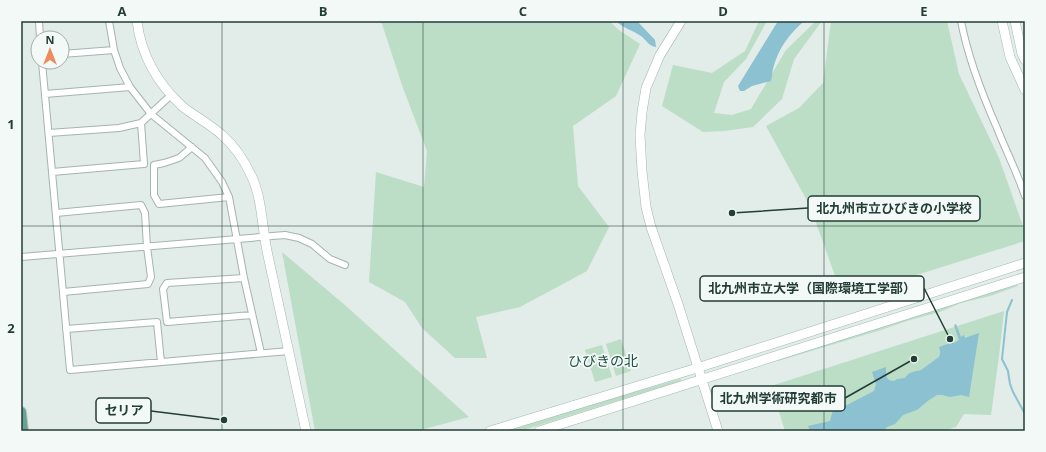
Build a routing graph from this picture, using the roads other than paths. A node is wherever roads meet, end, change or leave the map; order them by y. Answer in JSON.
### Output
{"nodes":[{"id":1,"x":109,"y":21,"type":"edge"},
{"id":2,"x":137,"y":21,"type":"edge"},
{"id":3,"x":681,"y":21,"type":"edge"},
{"id":4,"x":960,"y":21,"type":"edge"},
{"id":5,"x":1002,"y":21,"type":"edge"},
{"id":6,"x":1015,"y":21,"type":"edge"},
{"id":7,"x":114,"y":50,"type":"junction"},
{"id":8,"x":70,"y":53,"type":"edge"},
{"id":9,"x":1025,"y":60,"type":"edge"},
{"id":10,"x":43,"y":70,"type":"edge"},
{"id":11,"x":130,"y":87,"type":"junction"},
{"id":12,"x":1025,"y":90,"type":"edge"},
{"id":13,"x":45,"y":94,"type":"junction"},
{"id":14,"x":171,"y":95,"type":"junction"},
{"id":15,"x":151,"y":114,"type":"junction"},
{"id":16,"x":141,"y":123,"type":"junction"},
{"id":17,"x":49,"y":134,"type":"junction"},
{"id":18,"x":192,"y":147,"type":"junction"},
{"id":19,"x":52,"y":172,"type":"junction"},
{"id":20,"x":1025,"y":196,"type":"edge"},
{"id":21,"x":229,"y":197,"type":"junction"},
{"id":22,"x":56,"y":213,"type":"junction"},
{"id":23,"x":264,"y":237,"type":"junction"},
{"id":24,"x":236,"y":239,"type":"junction"},
{"id":25,"x":147,"y":247,"type":"junction"},
{"id":26,"x":60,"y":254,"type":"junction"},
{"id":27,"x":21,"y":257,"type":"edge"},
{"id":28,"x":1025,"y":263,"type":"edge"},
{"id":29,"x":345,"y":265,"type":"dead end"},
{"id":30,"x":1025,"y":276,"type":"edge"},
{"id":31,"x":244,"y":278,"type":"junction"},
{"id":32,"x":63,"y":292,"type":"junction"},
{"id":33,"x":252,"y":315,"type":"junction"},
{"id":34,"x":66,"y":329,"type":"junction"},
{"id":35,"x":289,"y":351,"type":"junction"},
{"id":36,"x":261,"y":353,"type":"junction"},
{"id":37,"x":161,"y":362,"type":"junction"},
{"id":38,"x":697,"y":368,"type":"junction"},
{"id":39,"x":701,"y":380,"type":"junction"},
{"id":40,"x":21,"y":412,"type":"edge"},
{"id":41,"x":23,"y":431,"type":"edge"},
{"id":42,"x":306,"y":431,"type":"edge"},
{"id":43,"x":490,"y":431,"type":"edge"},
{"id":44,"x":539,"y":431,"type":"edge"},
{"id":45,"x":718,"y":431,"type":"edge"}],
"edges":[{"from":1,"to":7,"type":"street"},
{"from":2,"to":14,"type":"street"},
{"from":3,"to":38,"type":"street"},
{"from":4,"to":20,"type":"street"},
{"from":5,"to":12,"type":"street"},
{"from":6,"to":9,"type":"street"},
{"from":7,"to":8,"type":"street"},
{"from":7,"to":11,"type":"street"},
{"from":10,"to":13,"type":"street"},
{"from":11,"to":13,"type":"street"},
{"from":11,"to":15,"type":"street"},
{"from":13,"to":17,"type":"street"},
{"from":14,"to":15,"type":"street"},
{"from":14,"to":23,"type":"street"},
{"from":15,"to":16,"type":"street"},
{"from":15,"to":18,"type":"street"},
{"from":16,"to":17,"type":"street"},
{"from":16,"to":19,"type":"street"},
{"from":17,"to":19,"type":"street"},
{"from":18,"to":21,"type":"street"},
{"from":18,"to":21,"type":"street"},
{"from":19,"to":22,"type":"street"},
{"from":21,"to":24,"type":"street"},
{"from":22,"to":25,"type":"street"},
{"from":22,"to":26,"type":"street"},
{"from":23,"to":24,"type":"street"},
{"from":23,"to":29,"type":"street"},
{"from":23,"to":35,"type":"street"},
{"from":24,"to":25,"type":"street"},
{"from":24,"to":31,"type":"street"},
{"from":25,"to":26,"type":"street"},
{"from":25,"to":32,"type":"street"},
{"from":26,"to":27,"type":"street"},
{"from":26,"to":32,"type":"street"},
{"from":28,"to":38,"type":"street"},
{"from":30,"to":39,"type":"street"},
{"from":31,"to":33,"type":"street"},
{"from":31,"to":33,"type":"street"},
{"from":32,"to":34,"type":"street"},
{"from":33,"to":36,"type":"street"},
{"from":34,"to":37,"type":"street"},
{"from":34,"to":37,"type":"street"},
{"from":35,"to":36,"type":"street"},
{"from":35,"to":42,"type":"street"},
{"from":36,"to":37,"type":"street"},
{"from":38,"to":39,"type":"street"},
{"from":38,"to":43,"type":"street"},
{"from":39,"to":44,"type":"street"},
{"from":39,"to":45,"type":"street"},
{"from":40,"to":41,"type":"main road"}]}
